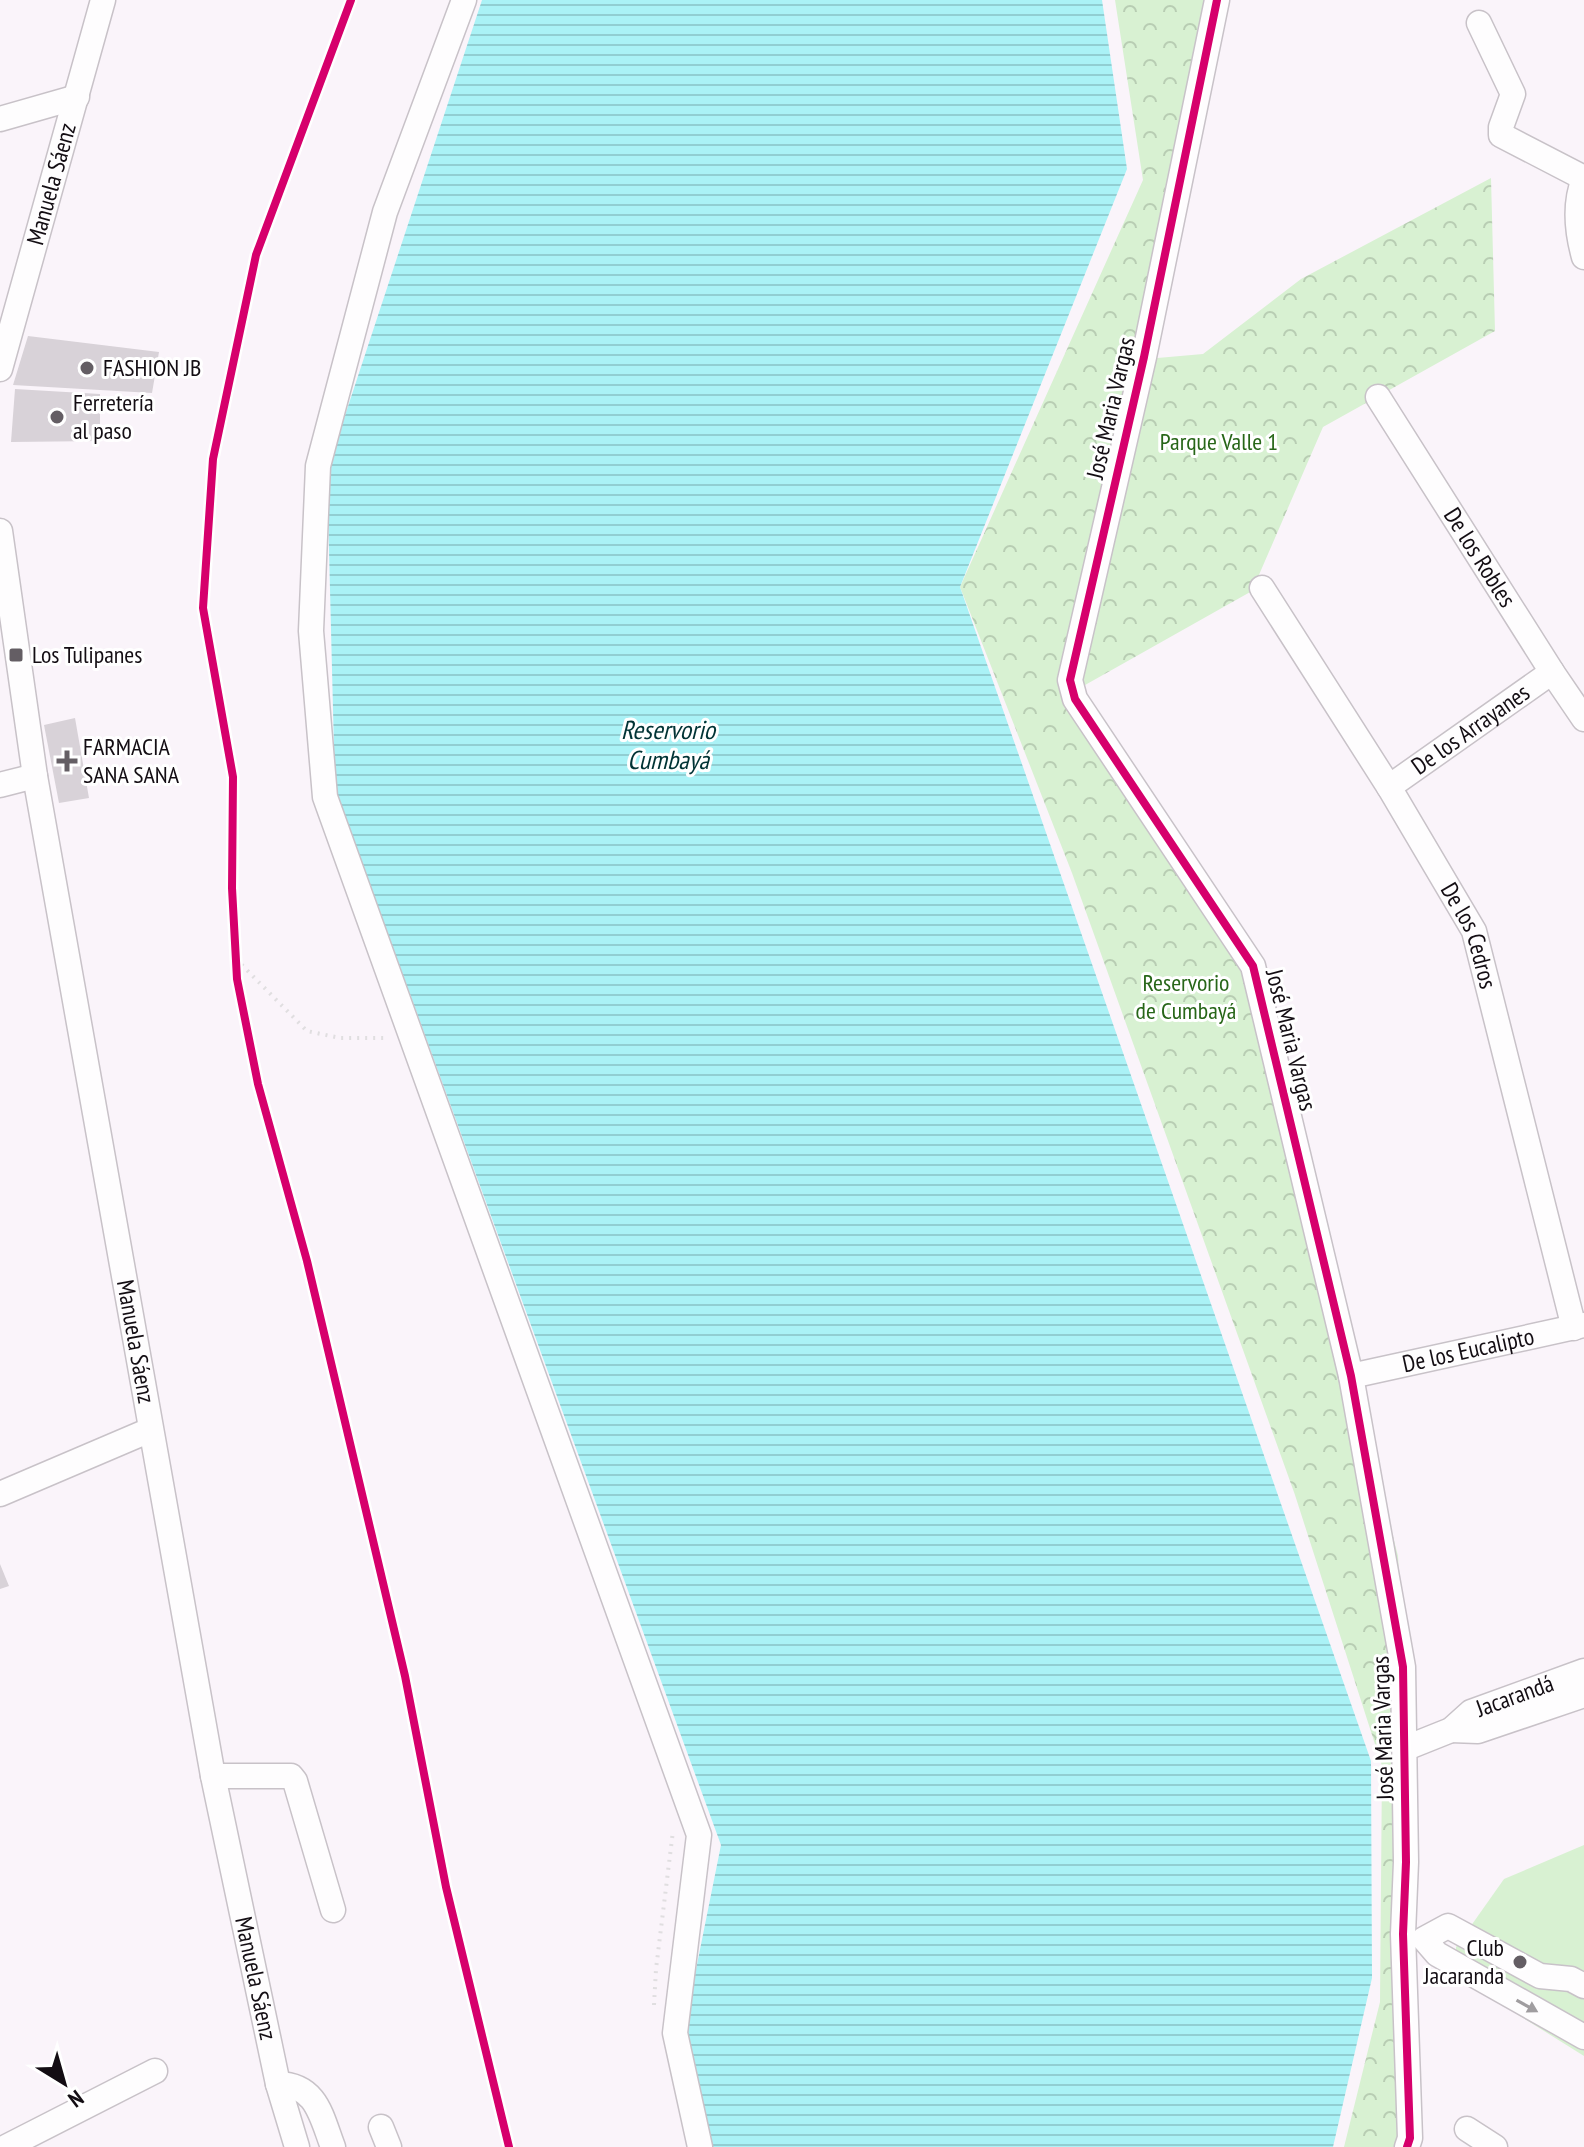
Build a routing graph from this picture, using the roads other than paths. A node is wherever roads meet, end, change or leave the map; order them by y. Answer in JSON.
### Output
{"nodes":[{"id":1,"x":103,"y":0,"type":"edge"},
{"id":2,"x":464,"y":0,"type":"edge"},
{"id":3,"x":1217,"y":0,"type":"edge"},
{"id":4,"x":1479,"y":23,"type":"dead end"},
{"id":5,"x":77,"y":97,"type":"junction"},
{"id":6,"x":0,"y":119,"type":"edge"},
{"id":7,"x":1584,"y":179,"type":"edge"},
{"id":8,"x":1584,"y":257,"type":"edge"},
{"id":9,"x":1,"y":359,"type":"edge"},
{"id":10,"x":1378,"y":397,"type":"dead end"},
{"id":11,"x":0,"y":531,"type":"edge"},
{"id":12,"x":2,"y":565,"type":"edge"},
{"id":13,"x":1262,"y":588,"type":"dead end"},
{"id":14,"x":1552,"y":672,"type":"junction"},
{"id":15,"x":1584,"y":719,"type":"edge"},
{"id":16,"x":35,"y":776,"type":"junction"},
{"id":17,"x":0,"y":785,"type":"edge"},
{"id":18,"x":1389,"y":787,"type":"junction"},
{"id":19,"x":1579,"y":1326,"type":"edge"},
{"id":20,"x":1351,"y":1376,"type":"junction"},
{"id":21,"x":150,"y":1430,"type":"junction"},
{"id":22,"x":0,"y":1494,"type":"edge"},
{"id":23,"x":1584,"y":1671,"type":"edge"},
{"id":24,"x":1584,"y":1695,"type":"edge"},
{"id":25,"x":1451,"y":1730,"type":"junction"},
{"id":26,"x":1406,"y":1748,"type":"junction"},
{"id":27,"x":213,"y":1776,"type":"junction"},
{"id":28,"x":333,"y":1910,"type":"dead end"},
{"id":29,"x":1414,"y":1936,"type":"junction"},
{"id":30,"x":1584,"y":1986,"type":"edge"},
{"id":31,"x":1584,"y":2037,"type":"edge"},
{"id":32,"x":155,"y":2071,"type":"dead end"},
{"id":33,"x":278,"y":2084,"type":"junction"},
{"id":34,"x":1467,"y":2129,"type":"dead end"},
{"id":35,"x":6,"y":2147,"type":"edge"},
{"id":36,"x":297,"y":2147,"type":"edge"},
{"id":37,"x":333,"y":2147,"type":"edge"},
{"id":38,"x":700,"y":2147,"type":"edge"},
{"id":39,"x":1407,"y":2147,"type":"edge"},
{"id":40,"x":1495,"y":2147,"type":"edge"}],
"edges":[{"from":1,"to":5,"type":"street","name":"Manuela Sáenz"},
{"from":2,"to":38,"type":"street"},
{"from":3,"to":20,"type":"street","name":"José Maria Vargas"},
{"from":4,"to":7,"type":"street"},
{"from":5,"to":6,"type":"street"},
{"from":5,"to":9,"type":"street","name":"Manuela Sáenz"},
{"from":7,"to":8,"type":"street"},
{"from":10,"to":14,"type":"street","name":"De los Robles"},
{"from":11,"to":12,"type":"street","name":"Manuela Sáenz"},
{"from":12,"to":16,"type":"street","name":"Manuela Sáenz"},
{"from":13,"to":18,"type":"street","name":"De los Cedros"},
{"from":14,"to":15,"type":"street","name":"De los Robles"},
{"from":14,"to":18,"type":"street","name":"De los Arrayanes"},
{"from":16,"to":17,"type":"street"},
{"from":16,"to":21,"type":"street","name":"Manuela Sáenz"},
{"from":18,"to":19,"type":"street","name":"De los Cedros"},
{"from":19,"to":20,"type":"street","name":"De los Eucalipto"},
{"from":20,"to":26,"type":"street","name":"José Maria Vargas"},
{"from":21,"to":22,"type":"street"},
{"from":21,"to":27,"type":"street","name":"Manuela Sáenz"},
{"from":23,"to":25,"type":"street","name":"Jacarandá"},
{"from":24,"to":25,"type":"street","name":"Jacarandá"},
{"from":25,"to":26,"type":"street","name":"Jacarandá"},
{"from":26,"to":29,"type":"street","name":"José Maria Vargas"},
{"from":27,"to":28,"type":"street"},
{"from":27,"to":33,"type":"street","name":"Manuela Sáenz"},
{"from":29,"to":30,"type":"street"},
{"from":29,"to":31,"type":"street","one_way":true},
{"from":29,"to":39,"type":"street","name":"José Maria Vargas"},
{"from":32,"to":35,"type":"street"},
{"from":33,"to":36,"type":"street","name":"Manuela Sáenz"},
{"from":33,"to":37,"type":"street"},
{"from":34,"to":40,"type":"street"}]}
